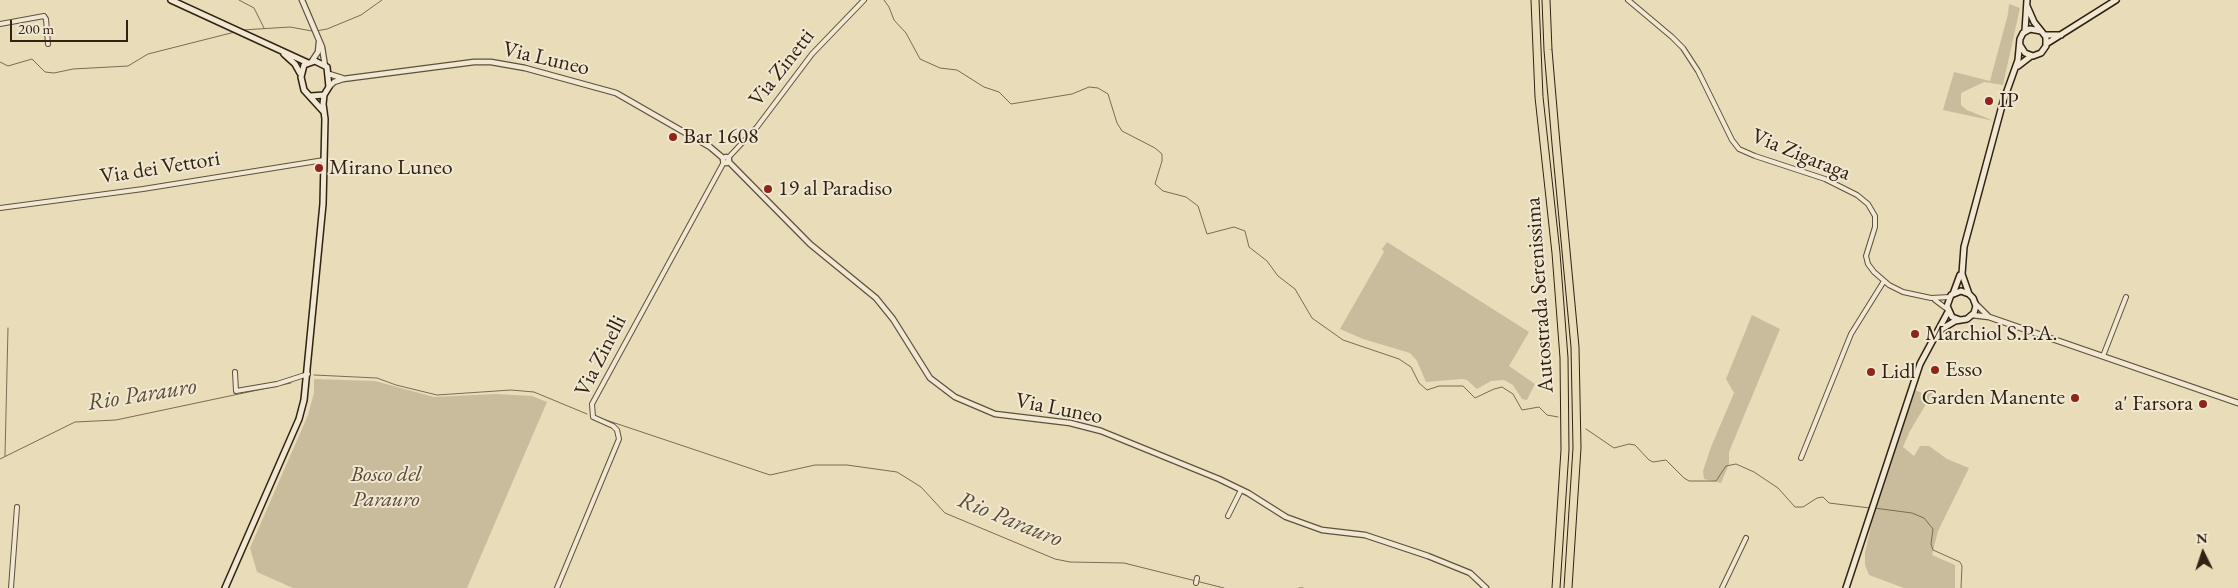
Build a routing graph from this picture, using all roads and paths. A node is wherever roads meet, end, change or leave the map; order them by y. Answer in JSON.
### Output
{"nodes":[{"id":1,"x":171,"y":0,"type":"edge"},
{"id":2,"x":302,"y":0,"type":"edge"},
{"id":3,"x":864,"y":0,"type":"edge"},
{"id":4,"x":1535,"y":0,"type":"edge"},
{"id":5,"x":1546,"y":0,"type":"edge"},
{"id":6,"x":1628,"y":0,"type":"edge"},
{"id":7,"x":2116,"y":0,"type":"edge"},
{"id":8,"x":2027,"y":3,"type":"edge"},
{"id":9,"x":0,"y":24,"type":"edge"},
{"id":10,"x":2025,"y":31,"type":"junction"},
{"id":11,"x":2043,"y":33,"type":"junction"},
{"id":12,"x":2062,"y":35,"type":"junction"},
{"id":13,"x":319,"y":41,"type":"junction"},
{"id":14,"x":48,"y":44,"type":"dead end"},
{"id":15,"x":2020,"y":44,"type":"junction"},
{"id":16,"x":2046,"y":44,"type":"junction"},
{"id":17,"x":276,"y":48,"type":"junction"},
{"id":18,"x":2031,"y":56,"type":"junction"},
{"id":19,"x":310,"y":62,"type":"junction"},
{"id":20,"x":325,"y":66,"type":"junction"},
{"id":21,"x":300,"y":73,"type":"junction"},
{"id":22,"x":329,"y":74,"type":"junction"},
{"id":23,"x":2011,"y":77,"type":"junction"},
{"id":24,"x":343,"y":79,"type":"junction"},
{"id":25,"x":329,"y":87,"type":"junction"},
{"id":26,"x":324,"y":95,"type":"junction"},
{"id":27,"x":311,"y":96,"type":"junction"},
{"id":28,"x":324,"y":112,"type":"junction"},
{"id":29,"x":324,"y":160,"type":"junction"},
{"id":30,"x":726,"y":160,"type":"junction"},
{"id":31,"x":0,"y":208,"type":"edge"},
{"id":32,"x":1962,"y":269,"type":"junction"},
{"id":33,"x":1884,"y":281,"type":"junction"},
{"id":34,"x":1969,"y":294,"type":"junction"},
{"id":35,"x":1951,"y":296,"type":"junction"},
{"id":36,"x":2126,"y":297,"type":"dead end"},
{"id":37,"x":1931,"y":298,"type":"junction"},
{"id":38,"x":1976,"y":303,"type":"junction"},
{"id":39,"x":1948,"y":310,"type":"junction"},
{"id":40,"x":1972,"y":315,"type":"junction"},
{"id":41,"x":1989,"y":317,"type":"junction"},
{"id":42,"x":1960,"y":320,"type":"junction"},
{"id":43,"x":1937,"y":332,"type":"junction"},
{"id":44,"x":2103,"y":356,"type":"junction"},
{"id":45,"x":235,"y":372,"type":"dead end"},
{"id":46,"x":308,"y":374,"type":"junction"},
{"id":47,"x":2238,"y":403,"type":"edge"},
{"id":48,"x":1801,"y":458,"type":"dead end"},
{"id":49,"x":1241,"y":490,"type":"junction"},
{"id":50,"x":17,"y":507,"type":"dead end"},
{"id":51,"x":1228,"y":516,"type":"dead end"},
{"id":52,"x":1746,"y":538,"type":"dead end"},
{"id":53,"x":12,"y":588,"type":"edge"},
{"id":54,"x":225,"y":588,"type":"edge"},
{"id":55,"x":557,"y":588,"type":"edge"},
{"id":56,"x":1486,"y":588,"type":"edge"},
{"id":57,"x":1556,"y":588,"type":"edge"},
{"id":58,"x":1568,"y":588,"type":"edge"},
{"id":59,"x":1722,"y":588,"type":"edge"},
{"id":60,"x":1846,"y":588,"type":"edge"}],
"edges":[{"from":1,"to":17,"type":"main road"},
{"from":2,"to":13,"type":"street"},
{"from":3,"to":30,"type":"street","name":"Via Zinetti"},
{"from":4,"to":57,"type":"highway","name":"Autostrada Serenissima"},
{"from":5,"to":58,"type":"highway","name":"Autostrada Serenissima"},
{"from":6,"to":33,"type":"street","name":"Via Zigaraga"},
{"from":7,"to":12,"type":"main road"},
{"from":8,"to":10,"type":"main road"},
{"from":8,"to":11,"type":"main road"},
{"from":9,"to":14,"type":"street"},
{"from":10,"to":11,"type":"main road"},
{"from":10,"to":15,"type":"main road"},
{"from":11,"to":12,"type":"main road"},
{"from":11,"to":16,"type":"main road"},
{"from":12,"to":16,"type":"main road"},
{"from":13,"to":19,"type":"street"},
{"from":13,"to":20,"type":"street"},
{"from":15,"to":18,"type":"main road"},
{"from":15,"to":23,"type":"main road"},
{"from":16,"to":18,"type":"main road"},
{"from":17,"to":19,"type":"main road"},
{"from":17,"to":21,"type":"main road"},
{"from":18,"to":23,"type":"main road"},
{"from":19,"to":20,"type":"main road"},
{"from":19,"to":21,"type":"main road"},
{"from":20,"to":22,"type":"main road"},
{"from":21,"to":27,"type":"main road"},
{"from":22,"to":24,"type":"street"},
{"from":22,"to":25,"type":"main road"},
{"from":23,"to":32,"type":"main road"},
{"from":24,"to":25,"type":"street"},
{"from":24,"to":30,"type":"street","name":"Via Luneo"},
{"from":25,"to":26,"type":"main road"},
{"from":26,"to":27,"type":"main road"},
{"from":26,"to":28,"type":"main road"},
{"from":27,"to":28,"type":"main road"},
{"from":28,"to":29,"type":"main road"},
{"from":29,"to":31,"type":"street","name":"Via dei Vettori"},
{"from":29,"to":46,"type":"main road"},
{"from":30,"to":49,"type":"street","name":"Via Luneo"},
{"from":30,"to":55,"type":"street","name":"Via Zinelli"},
{"from":32,"to":34,"type":"main road"},
{"from":32,"to":35,"type":"main road"},
{"from":33,"to":37,"type":"street","name":"Via Zigaraga"},
{"from":33,"to":48,"type":"street"},
{"from":34,"to":35,"type":"main road"},
{"from":34,"to":38,"type":"main road"},
{"from":35,"to":37,"type":"street","name":"Via Zigaraga"},
{"from":35,"to":39,"type":"main road"},
{"from":36,"to":44,"type":"street"},
{"from":37,"to":39,"type":"street","name":"Via Zigaraga"},
{"from":38,"to":40,"type":"main road"},
{"from":38,"to":41,"type":"street"},
{"from":39,"to":42,"type":"main road"},
{"from":39,"to":43,"type":"main road"},
{"from":40,"to":41,"type":"street"},
{"from":40,"to":42,"type":"main road"},
{"from":41,"to":44,"type":"street"},
{"from":42,"to":43,"type":"main road"},
{"from":43,"to":60,"type":"main road"},
{"from":44,"to":47,"type":"street"},
{"from":45,"to":46,"type":"street"},
{"from":46,"to":54,"type":"main road"},
{"from":49,"to":51,"type":"street"},
{"from":49,"to":56,"type":"street","name":"Via Luneo"},
{"from":50,"to":53,"type":"street"},
{"from":52,"to":59,"type":"street"}]}
